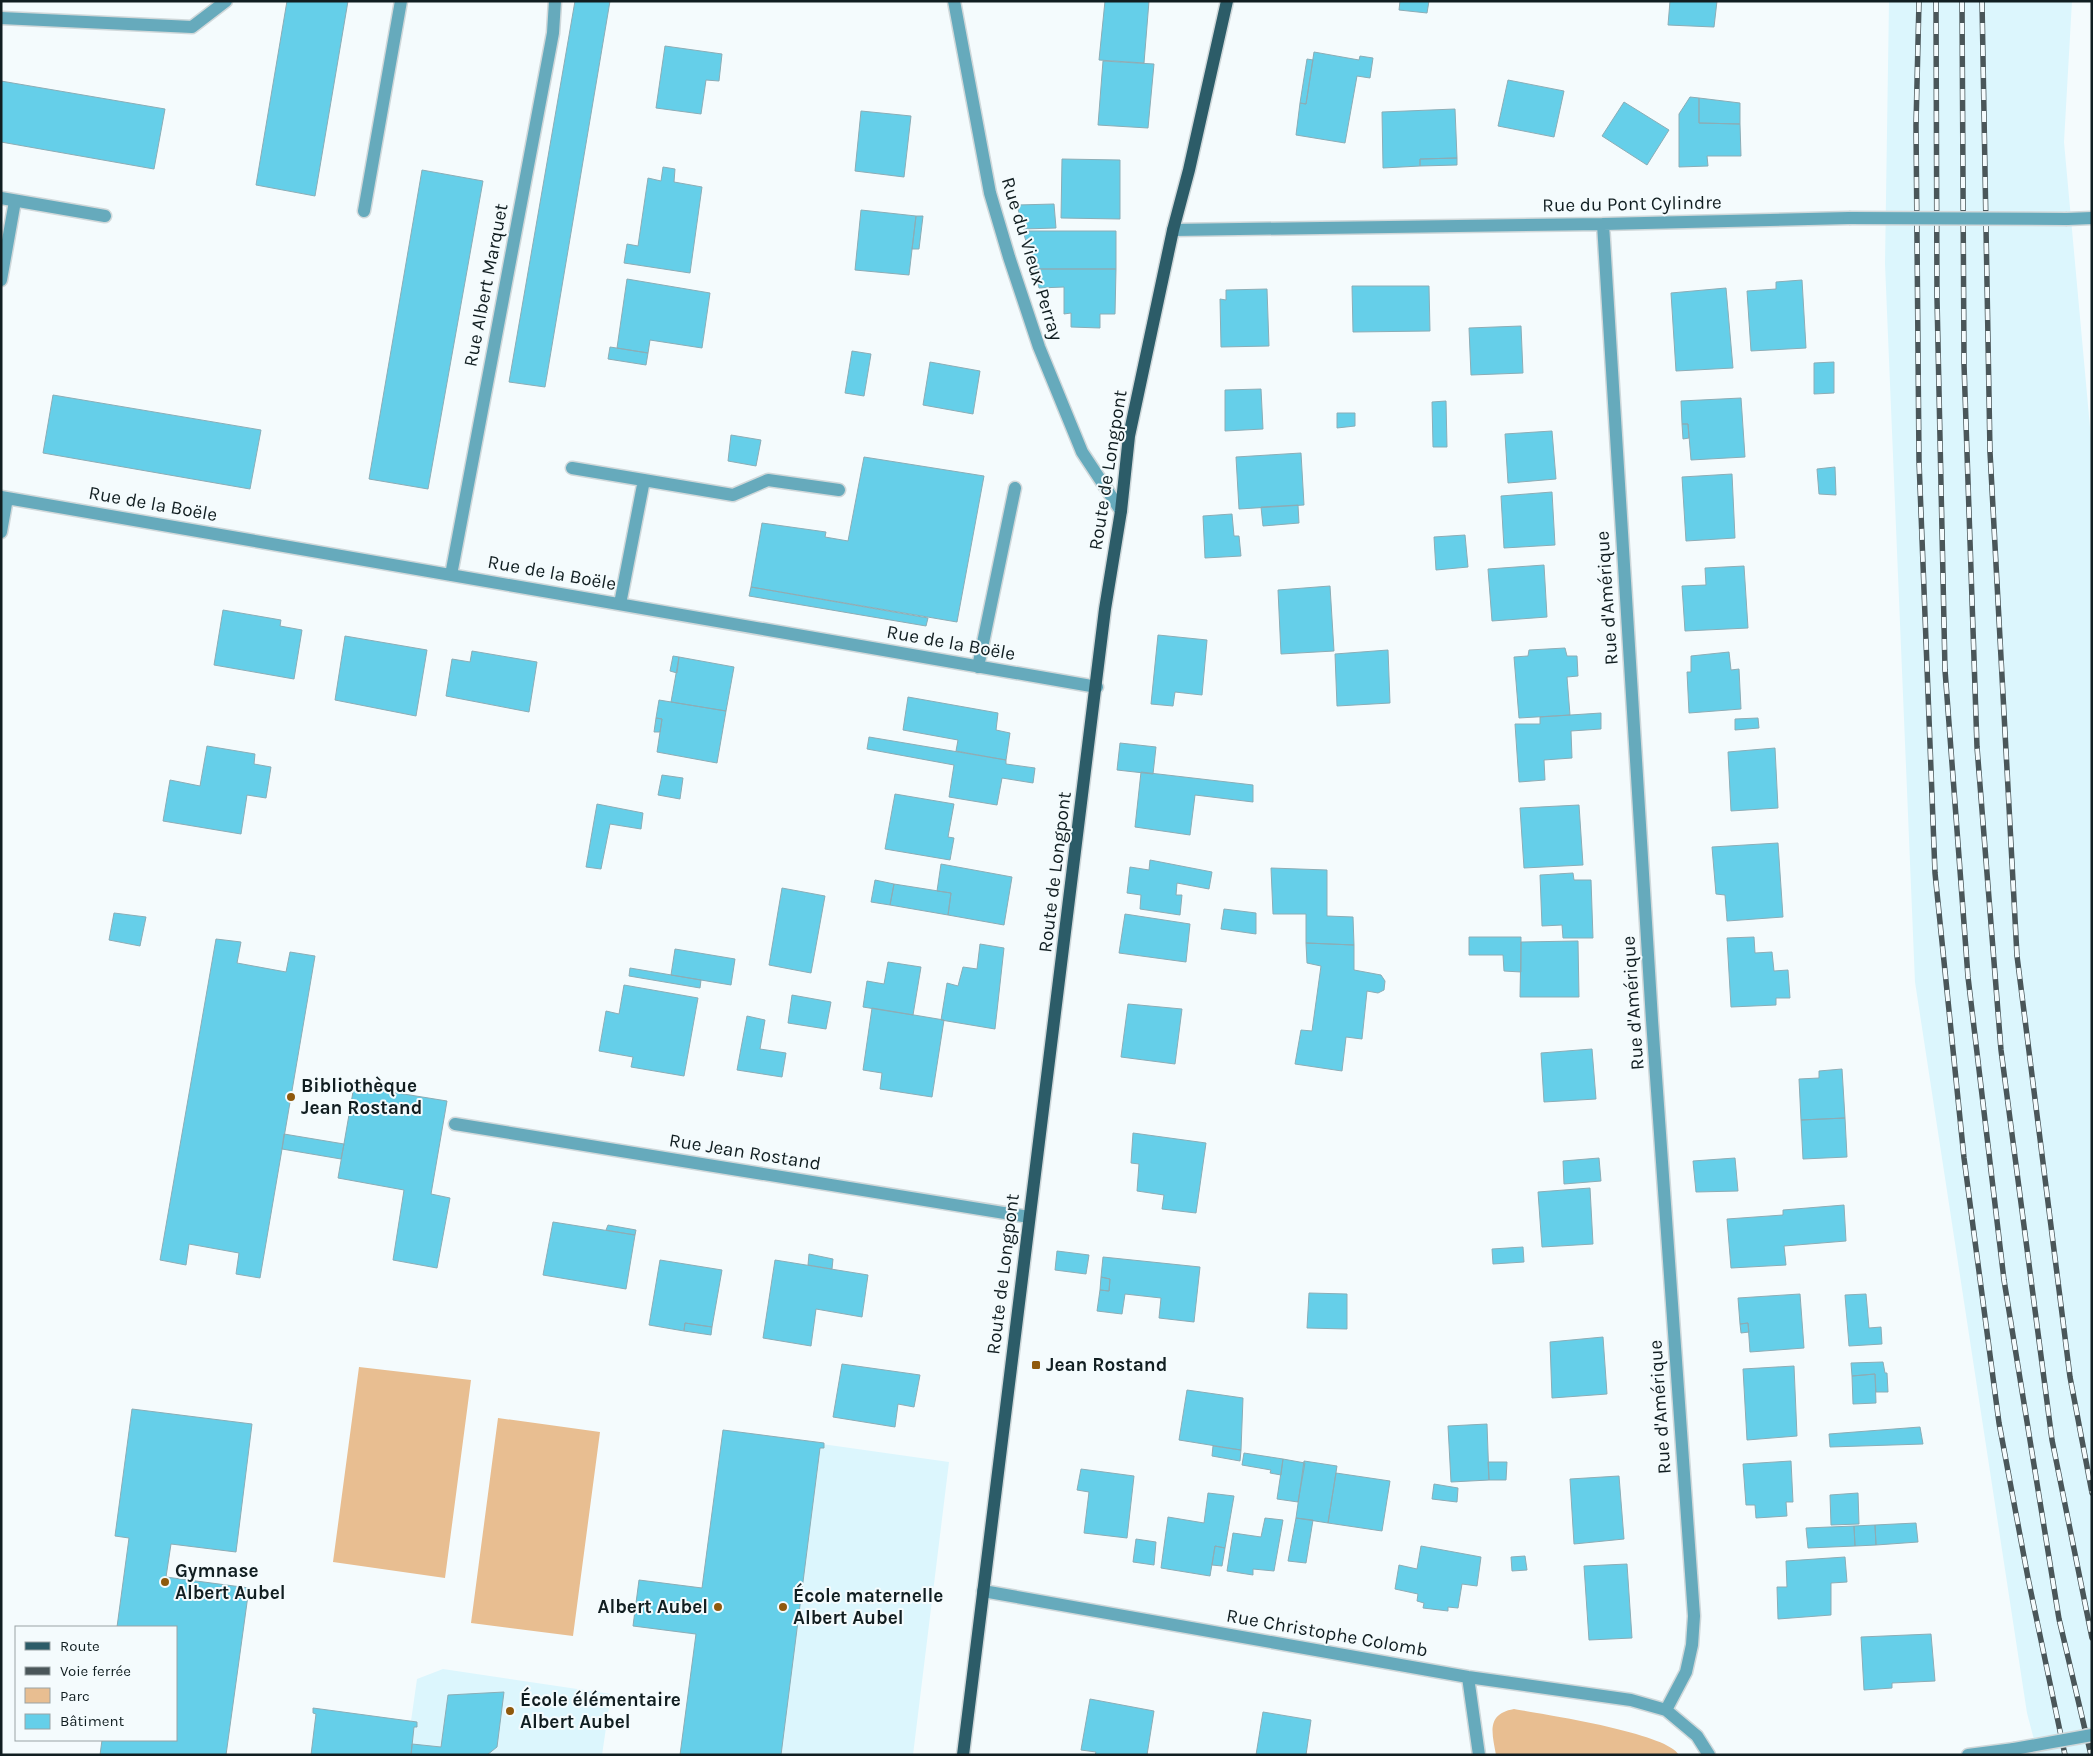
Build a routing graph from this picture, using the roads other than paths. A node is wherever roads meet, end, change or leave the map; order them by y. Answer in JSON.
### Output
{"nodes":[{"id":1,"x":226,"y":1,"type":"edge"},
{"id":2,"x":401,"y":1,"type":"edge"},
{"id":3,"x":555,"y":1,"type":"edge"},
{"id":4,"x":954,"y":1,"type":"edge"},
{"id":5,"x":1227,"y":1,"type":"edge"},
{"id":6,"x":1,"y":18,"type":"edge"},
{"id":7,"x":1,"y":198,"type":"edge"},
{"id":8,"x":15,"y":201,"type":"junction"},
{"id":9,"x":364,"y":211,"type":"dead end"},
{"id":10,"x":105,"y":216,"type":"dead end"},
{"id":11,"x":2092,"y":218,"type":"edge"},
{"id":12,"x":1602,"y":224,"type":"junction"},
{"id":13,"x":1173,"y":230,"type":"junction"},
{"id":14,"x":1,"y":280,"type":"edge"},
{"id":15,"x":572,"y":468,"type":"dead end"},
{"id":16,"x":644,"y":480,"type":"junction"},
{"id":17,"x":1015,"y":488,"type":"dead end"},
{"id":18,"x":839,"y":490,"type":"dead end"},
{"id":19,"x":4,"y":497,"type":"edge"},
{"id":20,"x":1121,"y":511,"type":"junction"},
{"id":21,"x":1,"y":532,"type":"edge"},
{"id":22,"x":451,"y":575,"type":"junction"},
{"id":23,"x":620,"y":604,"type":"junction"},
{"id":24,"x":978,"y":667,"type":"junction"},
{"id":25,"x":1097,"y":687,"type":"junction"},
{"id":26,"x":455,"y":1124,"type":"dead end"},
{"id":27,"x":1029,"y":1217,"type":"junction"},
{"id":28,"x":983,"y":1591,"type":"junction"},
{"id":29,"x":1468,"y":1677,"type":"junction"},
{"id":30,"x":1666,"y":1710,"type":"junction"},
{"id":31,"x":2092,"y":1735,"type":"edge"},
{"id":32,"x":964,"y":1755,"type":"edge"},
{"id":33,"x":1479,"y":1755,"type":"edge"},
{"id":34,"x":1709,"y":1755,"type":"edge"},
{"id":35,"x":1968,"y":1755,"type":"edge"}],
"edges":[{"from":1,"to":6,"type":"street"},
{"from":2,"to":9,"type":"street"},
{"from":3,"to":22,"type":"street","name":"Rue Albert Marquet"},
{"from":4,"to":20,"type":"street","name":"Rue du Vieux Perray"},
{"from":5,"to":13,"type":"main road","name":"Route de Longpont"},
{"from":7,"to":8,"type":"street"},
{"from":8,"to":10,"type":"street"},
{"from":8,"to":14,"type":"street"},
{"from":11,"to":12,"type":"street","name":"Rue du Pont Cylindre","bridge":true},
{"from":12,"to":13,"type":"street","name":"Rue du Pont Cylindre"},
{"from":12,"to":30,"type":"street","name":"Rue d'Amérique"},
{"from":13,"to":20,"type":"main road","name":"Route de Longpont"},
{"from":15,"to":16,"type":"street"},
{"from":16,"to":18,"type":"street"},
{"from":16,"to":23,"type":"street"},
{"from":17,"to":24,"type":"street"},
{"from":19,"to":21,"type":"street"},
{"from":19,"to":22,"type":"street","name":"Rue de la Boële"},
{"from":20,"to":25,"type":"main road","name":"Route de Longpont"},
{"from":22,"to":23,"type":"street","name":"Rue de la Boële"},
{"from":23,"to":24,"type":"street","name":"Rue de la Boële"},
{"from":24,"to":25,"type":"street","name":"Rue de la Boële"},
{"from":25,"to":27,"type":"main road","name":"Route de Longpont"},
{"from":26,"to":27,"type":"street","name":"Rue Jean Rostand"},
{"from":27,"to":28,"type":"main road","name":"Route de Longpont"},
{"from":28,"to":29,"type":"street","name":"Rue Christophe Colomb"},
{"from":28,"to":32,"type":"main road","name":"Route de Longpont"},
{"from":29,"to":30,"type":"street","name":"Rue Christophe Colomb"},
{"from":29,"to":33,"type":"street"},
{"from":30,"to":34,"type":"street"},
{"from":31,"to":35,"type":"street","bridge":true}]}
